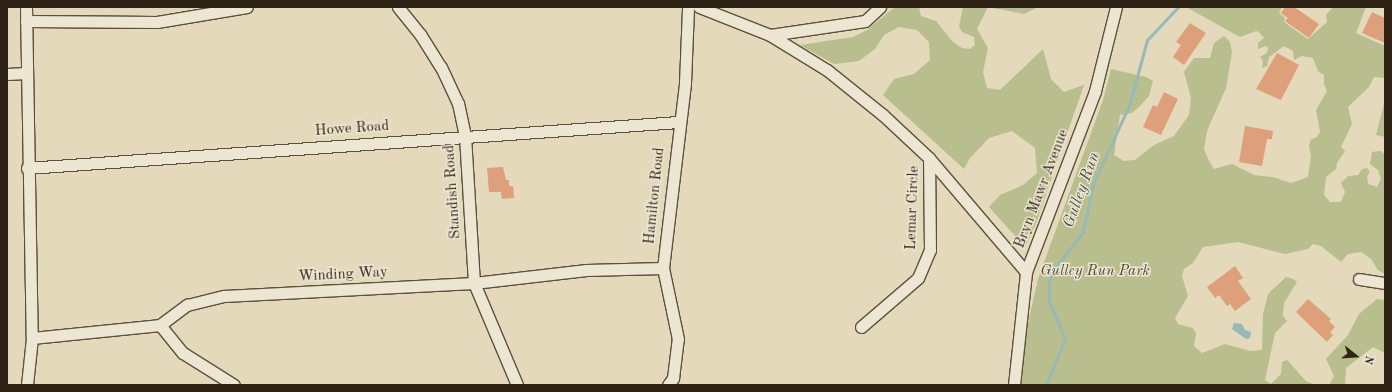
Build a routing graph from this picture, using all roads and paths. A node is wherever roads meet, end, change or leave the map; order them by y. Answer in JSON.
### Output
{"nodes":[{"id":1,"x":26,"y":7,"type":"edge"},
{"id":2,"x":247,"y":7,"type":"edge"},
{"id":3,"x":398,"y":7,"type":"edge"},
{"id":4,"x":688,"y":7,"type":"edge"},
{"id":5,"x":699,"y":7,"type":"edge"},
{"id":6,"x":880,"y":7,"type":"edge"},
{"id":7,"x":1116,"y":7,"type":"edge"},
{"id":8,"x":26,"y":21,"type":"junction"},
{"id":9,"x":770,"y":35,"type":"junction"},
{"id":10,"x":26,"y":73,"type":"junction"},
{"id":11,"x":7,"y":74,"type":"edge"},
{"id":12,"x":679,"y":122,"type":"junction"},
{"id":13,"x":465,"y":136,"type":"junction"},
{"id":14,"x":929,"y":158,"type":"junction"},
{"id":15,"x":27,"y":168,"type":"junction"},
{"id":16,"x":663,"y":268,"type":"junction"},
{"id":17,"x":1026,"y":272,"type":"junction"},
{"id":18,"x":1359,"y":279,"type":"dead end"},
{"id":19,"x":474,"y":283,"type":"junction"},
{"id":20,"x":1385,"y":283,"type":"edge"},
{"id":21,"x":160,"y":325,"type":"junction"},
{"id":22,"x":861,"y":327,"type":"dead end"},
{"id":23,"x":32,"y":338,"type":"junction"},
{"id":24,"x":27,"y":385,"type":"edge"},
{"id":25,"x":234,"y":385,"type":"edge"},
{"id":26,"x":516,"y":385,"type":"edge"},
{"id":27,"x":668,"y":385,"type":"edge"},
{"id":28,"x":1014,"y":385,"type":"edge"}],
"edges":[{"from":1,"to":8,"type":"street"},
{"from":2,"to":8,"type":"street"},
{"from":3,"to":13,"type":"street","name":"Standish Road"},
{"from":4,"to":12,"type":"street","name":"Hamilton Road"},
{"from":5,"to":9,"type":"street"},
{"from":6,"to":9,"type":"street"},
{"from":7,"to":17,"type":"street","name":"Bryn Mawr Avenue"},
{"from":8,"to":10,"type":"street"},
{"from":9,"to":14,"type":"street"},
{"from":10,"to":11,"type":"street"},
{"from":10,"to":15,"type":"street"},
{"from":12,"to":13,"type":"street","name":"Howe Road"},
{"from":12,"to":16,"type":"street","name":"Hamilton Road"},
{"from":13,"to":15,"type":"street","name":"Howe Road"},
{"from":13,"to":19,"type":"street","name":"Standish Road"},
{"from":14,"to":17,"type":"street"},
{"from":14,"to":22,"type":"street","name":"Lemar Circle"},
{"from":15,"to":23,"type":"street"},
{"from":16,"to":19,"type":"street","name":"Winding Way"},
{"from":16,"to":27,"type":"street","name":"Hamilton Road"},
{"from":17,"to":28,"type":"street","name":"Bryn Mawr Avenue"},
{"from":18,"to":20,"type":"street"},
{"from":19,"to":21,"type":"street","name":"Winding Way"},
{"from":19,"to":26,"type":"street","name":"Standish Road"},
{"from":21,"to":23,"type":"street"},
{"from":21,"to":25,"type":"street"},
{"from":23,"to":24,"type":"street"}]}
